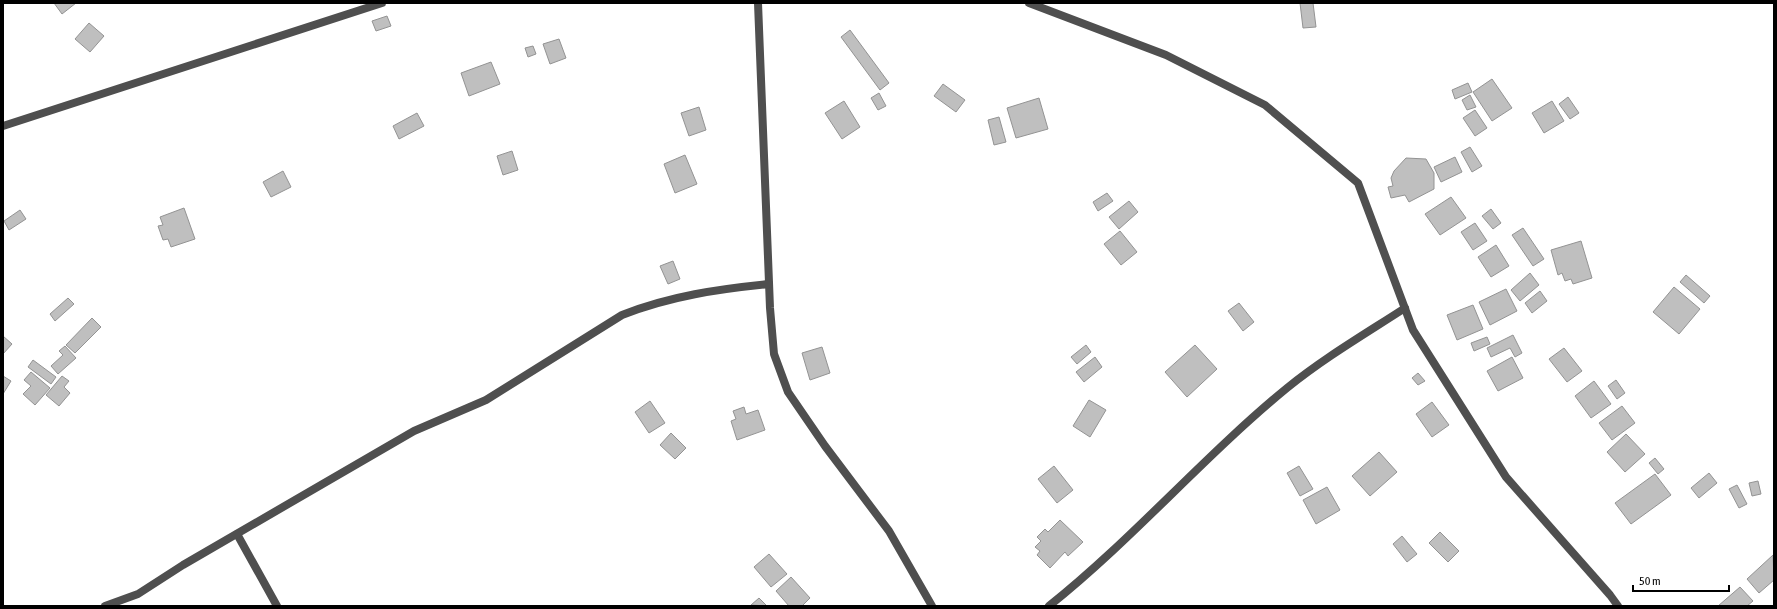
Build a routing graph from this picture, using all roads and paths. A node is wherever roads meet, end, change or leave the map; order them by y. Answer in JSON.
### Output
{"nodes":[{"id":1,"x":382,"y":3,"type":"edge"},
{"id":2,"x":758,"y":3,"type":"edge"},
{"id":3,"x":1029,"y":3,"type":"edge"},
{"id":4,"x":3,"y":126,"type":"edge"},
{"id":5,"x":769,"y":284,"type":"junction"},
{"id":6,"x":1405,"y":308,"type":"junction"},
{"id":7,"x":237,"y":534,"type":"junction"},
{"id":8,"x":105,"y":606,"type":"edge"},
{"id":9,"x":277,"y":606,"type":"edge"},
{"id":10,"x":932,"y":606,"type":"edge"},
{"id":11,"x":1049,"y":606,"type":"edge"},
{"id":12,"x":1618,"y":606,"type":"edge"}],
"edges":[{"from":1,"to":4,"type":"street"},
{"from":2,"to":5,"type":"street"},
{"from":3,"to":6,"type":"street"},
{"from":5,"to":7,"type":"street"},
{"from":5,"to":10,"type":"street"},
{"from":6,"to":11,"type":"street"},
{"from":6,"to":12,"type":"street"},
{"from":7,"to":8,"type":"street"},
{"from":7,"to":9,"type":"street"}]}
